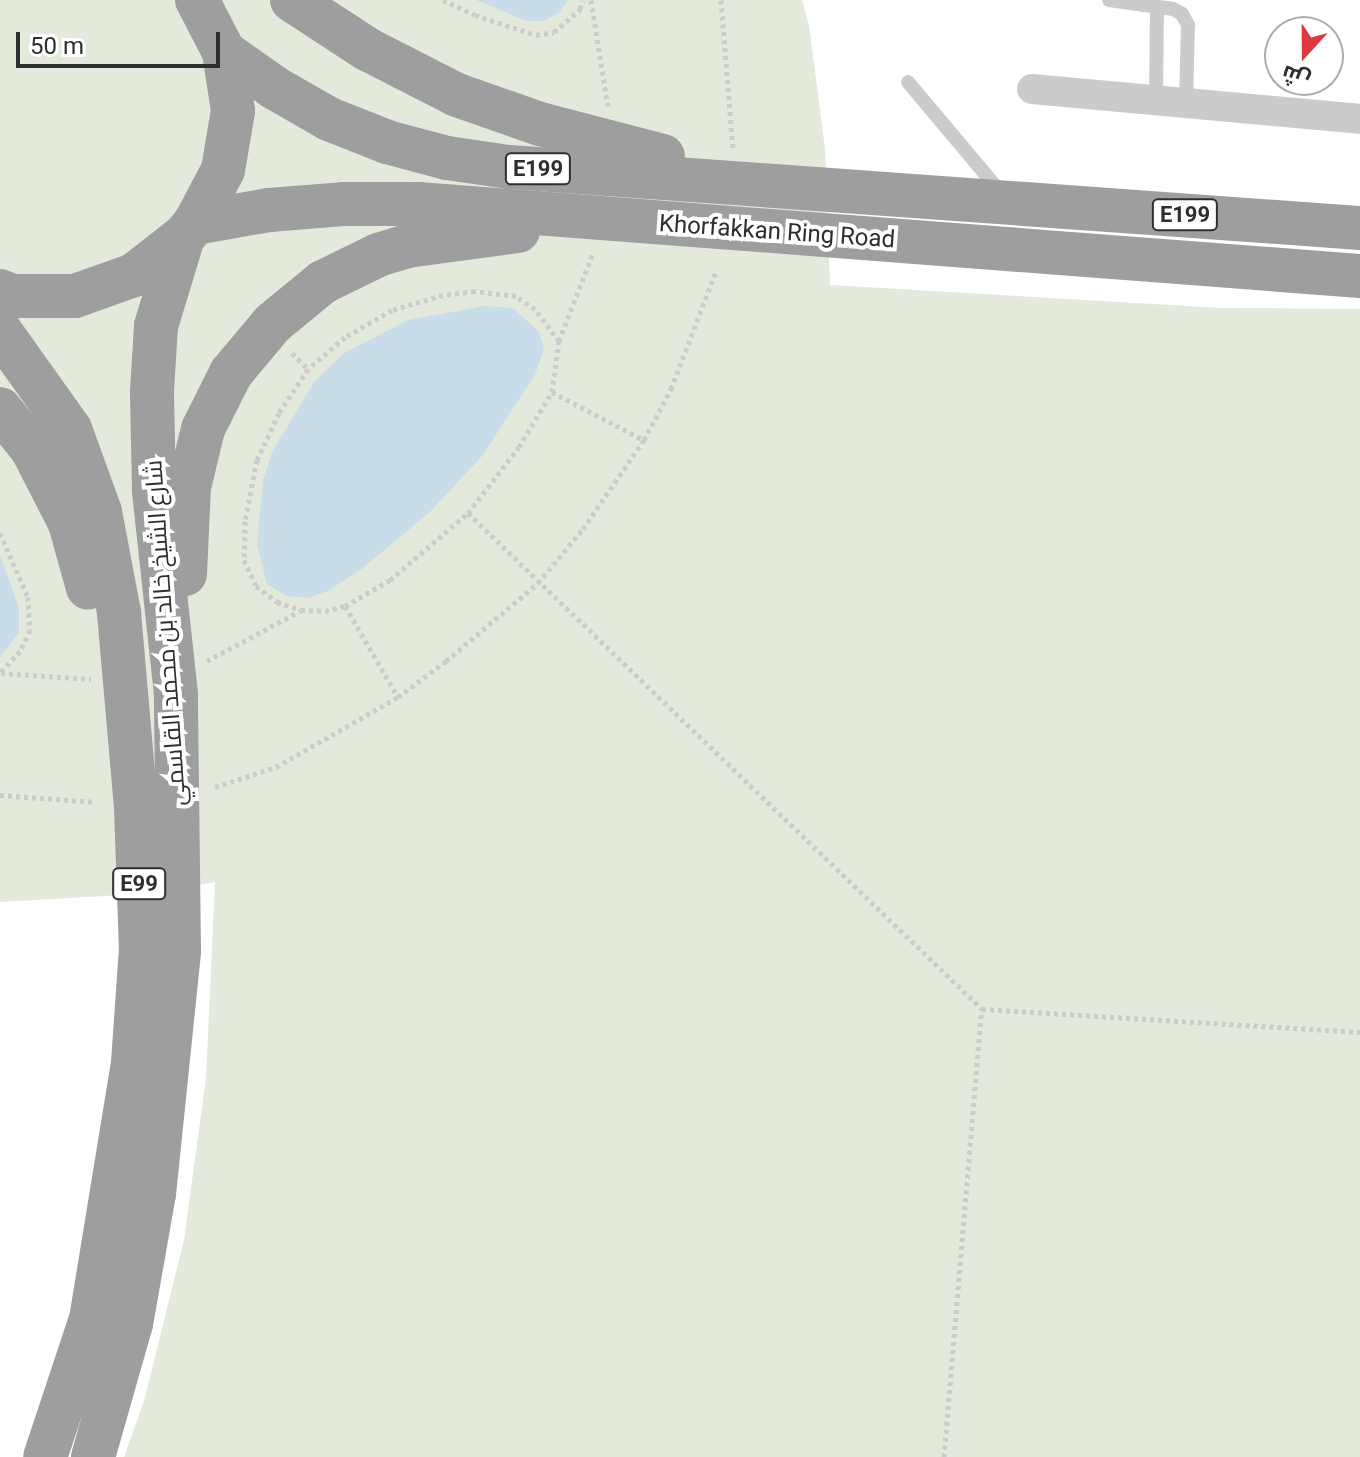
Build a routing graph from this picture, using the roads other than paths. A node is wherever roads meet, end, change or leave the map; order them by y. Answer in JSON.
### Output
{"nodes":[{"id":1,"x":197,"y":0,"type":"edge"},
{"id":2,"x":292,"y":0,"type":"edge"},
{"id":3,"x":1109,"y":0,"type":"edge"},
{"id":4,"x":1157,"y":7,"type":"junction"},
{"id":5,"x":224,"y":52,"type":"junction"},
{"id":6,"x":908,"y":82,"type":"dead end"},
{"id":7,"x":1032,"y":89,"type":"dead end"},
{"id":8,"x":1171,"y":101,"type":"junction"},
{"id":9,"x":1360,"y":119,"type":"edge"},
{"id":10,"x":878,"y":194,"type":"junction"},
{"id":11,"x":1010,"y":203,"type":"junction"},
{"id":12,"x":551,"y":215,"type":"junction"},
{"id":13,"x":1360,"y":228,"type":"edge"},
{"id":14,"x":189,"y":230,"type":"junction"},
{"id":15,"x":1360,"y":276,"type":"edge"},
{"id":16,"x":0,"y":291,"type":"edge"},
{"id":17,"x":0,"y":331,"type":"edge"},
{"id":18,"x":0,"y":409,"type":"edge"},
{"id":19,"x":170,"y":630,"type":"junction"},
{"id":20,"x":116,"y":805,"type":"junction"},
{"id":21,"x":45,"y":1457,"type":"edge"},
{"id":22,"x":93,"y":1457,"type":"edge"}],
"edges":[{"from":1,"to":5,"type":"highway"},
{"from":2,"to":10,"type":"highway"},
{"from":3,"to":4,"type":"lane"},
{"from":4,"to":8,"type":"lane"},
{"from":4,"to":8,"type":"lane"},
{"from":5,"to":10,"type":"highway","name":"Khorfakkan Ring Road","number":"E199"},
{"from":5,"to":14,"type":"highway"},
{"from":6,"to":11,"type":"lane"},
{"from":7,"to":8,"type":"street"},
{"from":8,"to":9,"type":"street"},
{"from":10,"to":11,"type":"highway","name":"Khorfakkan Ring Road","number":"E199"},
{"from":11,"to":13,"type":"highway","name":"Khorfakkan Ring Road","number":"E199"},
{"from":12,"to":14,"type":"highway","name":"Khorfakkan Ring Road","number":"E199"},
{"from":12,"to":15,"type":"highway","name":"Khorfakkan Ring Road","number":"E199"},
{"from":12,"to":19,"type":"highway"},
{"from":14,"to":16,"type":"highway"},
{"from":14,"to":19,"type":"highway","name":"شارع الشيخ خالد بن محمد القاسمي","number":"E99"},
{"from":17,"to":20,"type":"highway","name":"شارع الشيخ خالد بن محمد القاسمي","number":"E99"},
{"from":18,"to":20,"type":"highway"},
{"from":19,"to":22,"type":"highway","name":"شارع الشيخ خالد بن محمد القاسمي","number":"E99"},
{"from":20,"to":21,"type":"highway","name":"شارع الشيخ خالد بن محمد القاسمي","number":"E99"}]}
